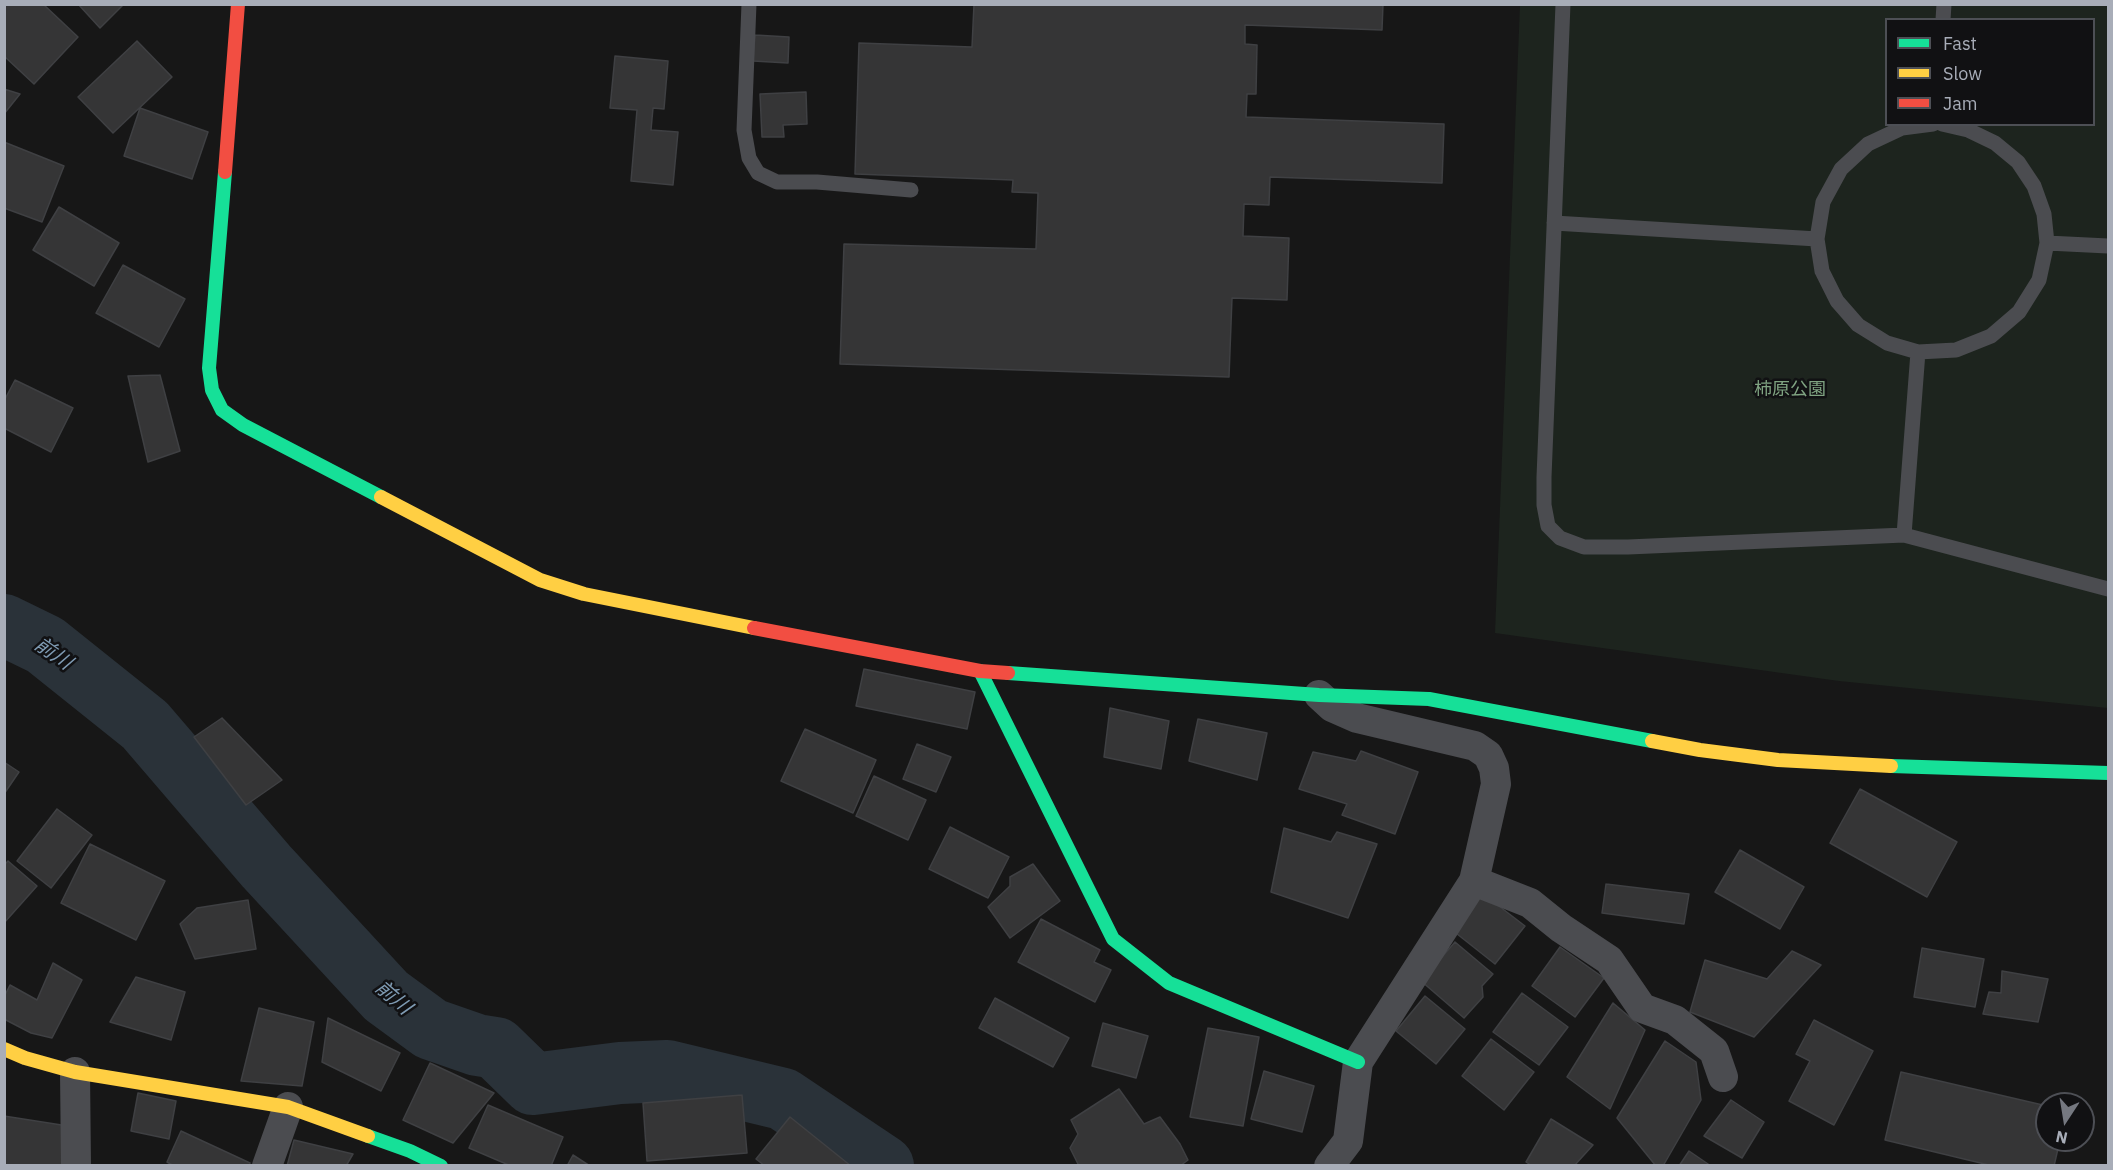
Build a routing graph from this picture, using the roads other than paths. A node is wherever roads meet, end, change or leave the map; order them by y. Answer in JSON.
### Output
{"nodes":[{"id":1,"x":238,"y":4,"type":"edge"},
{"id":2,"x":749,"y":4,"type":"edge"},
{"id":3,"x":1563,"y":4,"type":"edge"},
{"id":4,"x":1918,"y":126,"type":"edge"},
{"id":5,"x":1951,"y":126,"type":"edge"},
{"id":6,"x":911,"y":190,"type":"dead end"},
{"id":7,"x":1554,"y":223,"type":"junction"},
{"id":8,"x":1818,"y":239,"type":"junction"},
{"id":9,"x":2047,"y":243,"type":"junction"},
{"id":10,"x":2109,"y":246,"type":"edge"},
{"id":11,"x":1918,"y":351,"type":"junction"},
{"id":12,"x":1904,"y":535,"type":"junction"},
{"id":13,"x":2109,"y":589,"type":"edge"},
{"id":14,"x":980,"y":671,"type":"junction"},
{"id":15,"x":1319,"y":695,"type":"junction"},
{"id":16,"x":2109,"y":773,"type":"edge"},
{"id":17,"x":1474,"y":880,"type":"junction"},
{"id":18,"x":4,"y":1049,"type":"edge"},
{"id":19,"x":1358,"y":1062,"type":"junction"},
{"id":20,"x":75,"y":1071,"type":"junction"},
{"id":21,"x":1723,"y":1077,"type":"dead end"},
{"id":22,"x":288,"y":1107,"type":"junction"},
{"id":23,"x":1352,"y":1153,"type":"edge"},
{"id":24,"x":76,"y":1166,"type":"edge"},
{"id":25,"x":267,"y":1166,"type":"edge"},
{"id":26,"x":441,"y":1166,"type":"edge"},
{"id":27,"x":1329,"y":1166,"type":"edge"}],
"edges":[{"from":1,"to":14,"type":"street"},
{"from":2,"to":6,"type":"lane"},
{"from":3,"to":7,"type":"lane"},
{"from":4,"to":8,"type":"lane"},
{"from":5,"to":9,"type":"lane"},
{"from":7,"to":8,"type":"lane"},
{"from":7,"to":12,"type":"lane"},
{"from":8,"to":11,"type":"lane"},
{"from":9,"to":10,"type":"lane"},
{"from":9,"to":11,"type":"lane"},
{"from":11,"to":12,"type":"lane"},
{"from":12,"to":13,"type":"lane"},
{"from":14,"to":15,"type":"street"},
{"from":14,"to":19,"type":"street"},
{"from":15,"to":16,"type":"street"},
{"from":15,"to":17,"type":"street"},
{"from":17,"to":19,"type":"street"},
{"from":17,"to":21,"type":"street"},
{"from":18,"to":20,"type":"street"},
{"from":19,"to":23,"type":"street"},
{"from":20,"to":22,"type":"street"},
{"from":20,"to":24,"type":"street"},
{"from":22,"to":25,"type":"street"},
{"from":22,"to":26,"type":"street"},
{"from":23,"to":27,"type":"street"}]}
